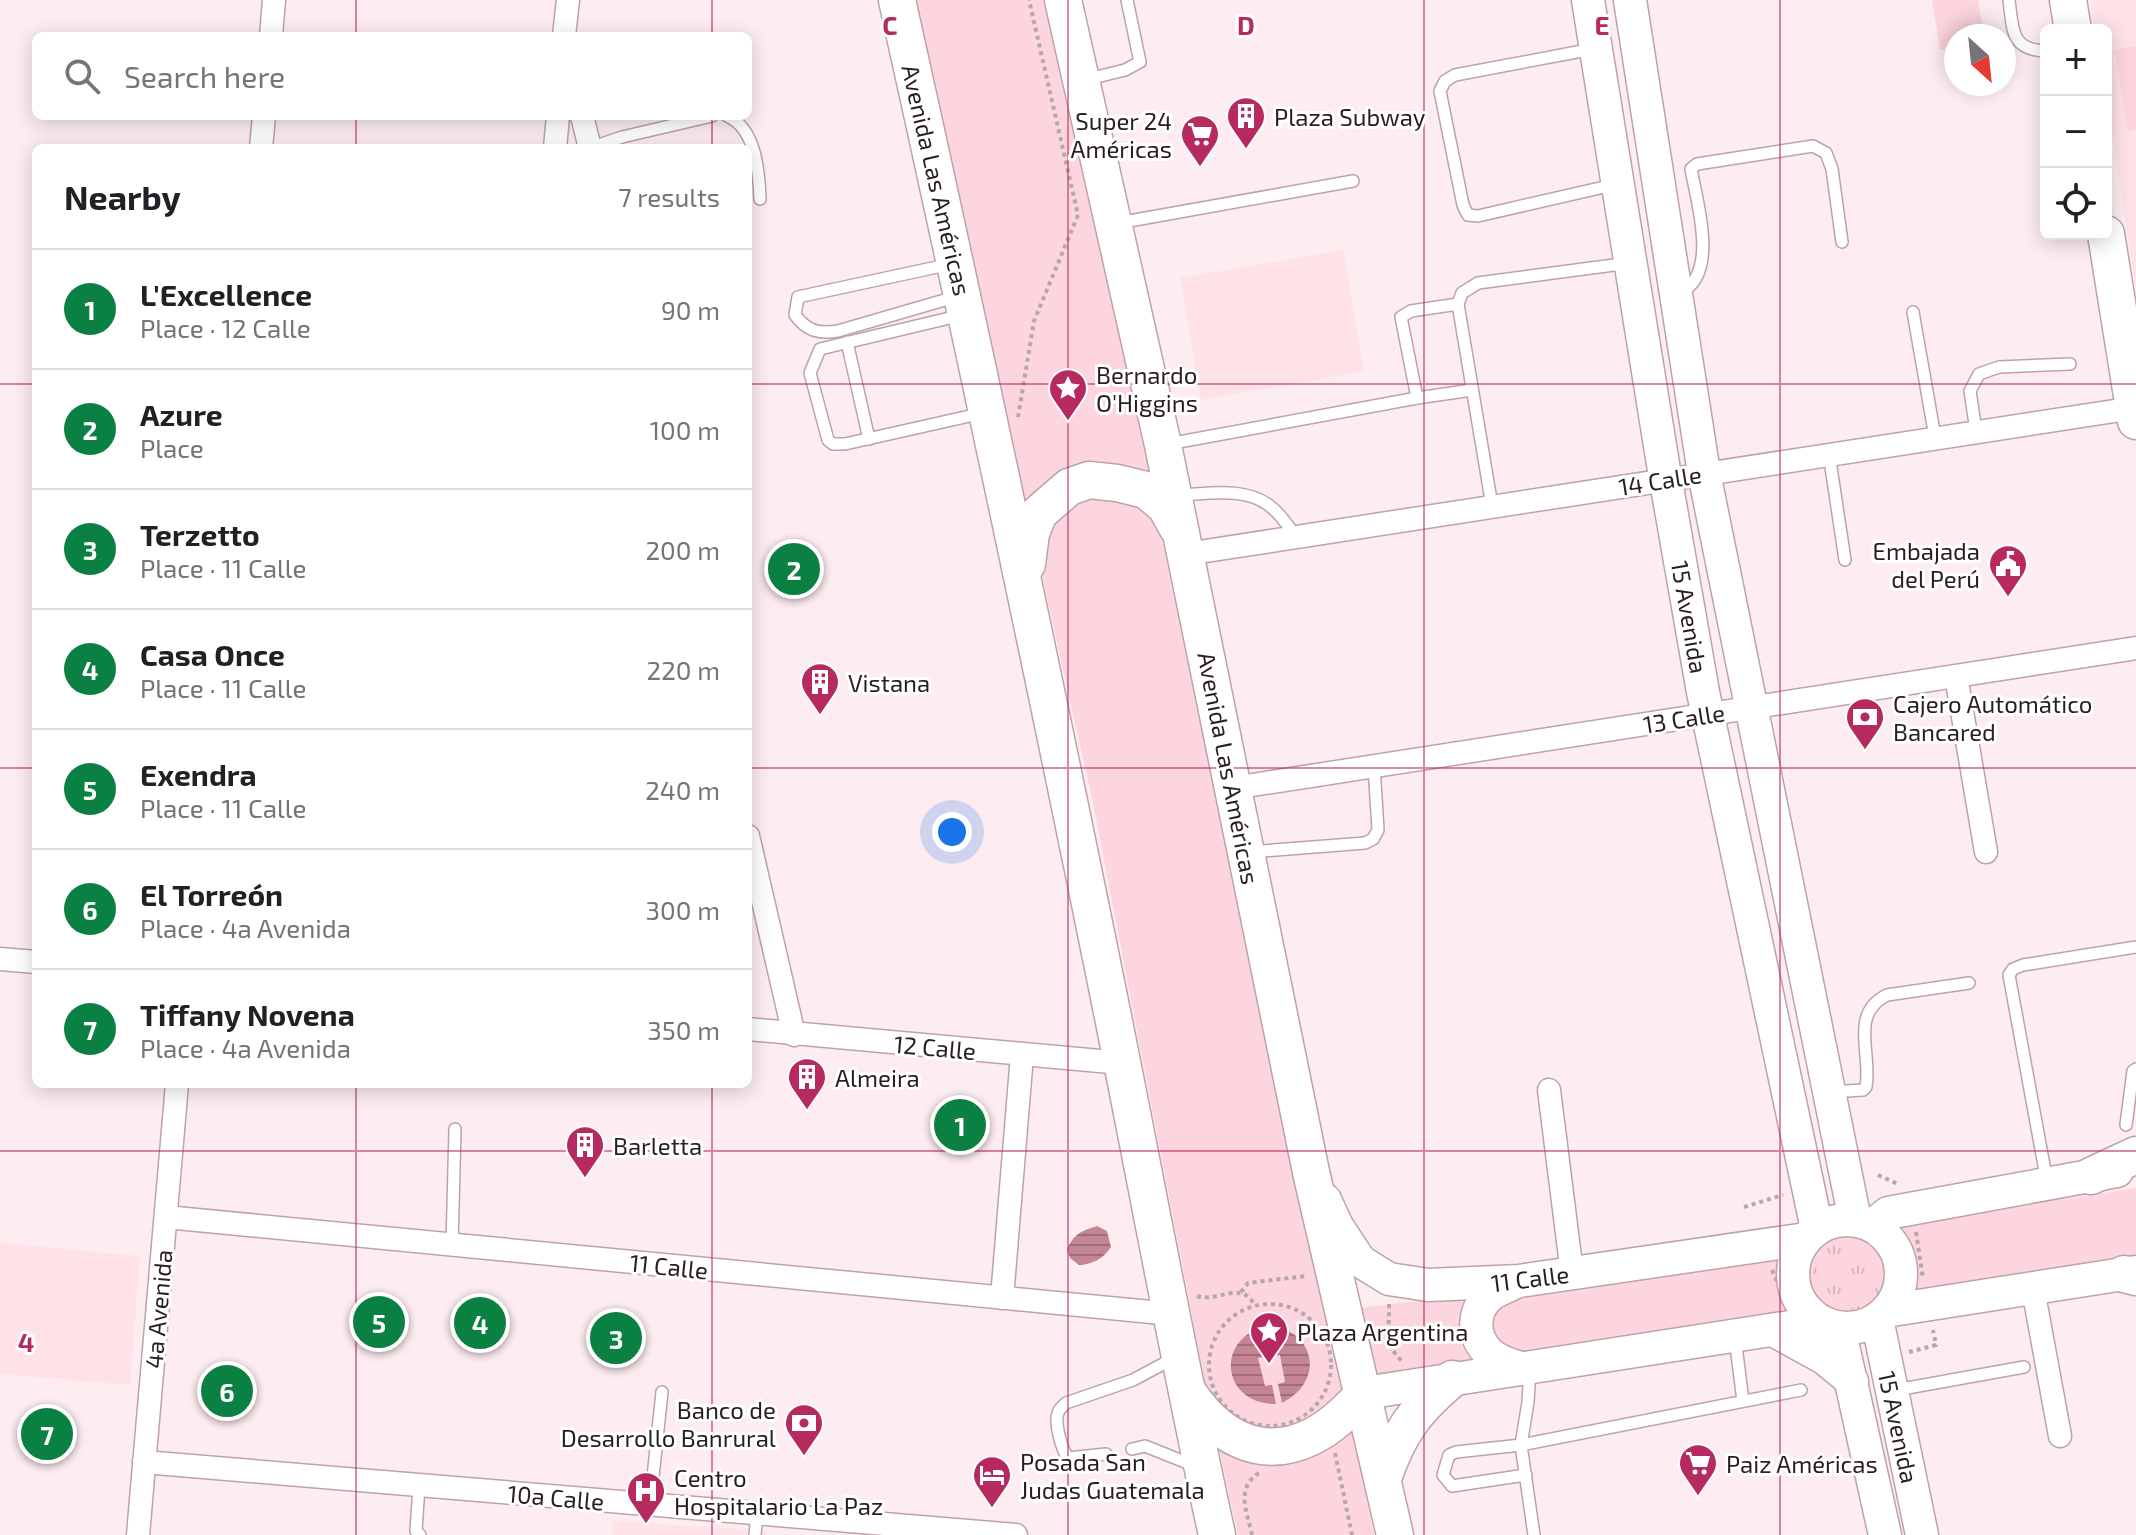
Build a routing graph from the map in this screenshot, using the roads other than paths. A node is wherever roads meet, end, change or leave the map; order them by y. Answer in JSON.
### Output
{"nodes":[{"id":1,"x":274,"y":0,"type":"edge"},
{"id":2,"x":568,"y":0,"type":"edge"},
{"id":3,"x":897,"y":0,"type":"edge"},
{"id":4,"x":1063,"y":0,"type":"edge"},
{"id":5,"x":1127,"y":0,"type":"edge"},
{"id":6,"x":1588,"y":0,"type":"edge"},
{"id":7,"x":1630,"y":0,"type":"edge"},
{"id":8,"x":2009,"y":0,"type":"edge"},
{"id":9,"x":2068,"y":0,"type":"edge"},
{"id":10,"x":2072,"y":24,"type":"edge"},
{"id":11,"x":271,"y":32,"type":"edge"},
{"id":12,"x":564,"y":32,"type":"edge"},
{"id":13,"x":1596,"y":49,"type":"junction"},
{"id":14,"x":2040,"y":51,"type":"edge"},
{"id":15,"x":1081,"y":80,"type":"junction"},
{"id":16,"x":264,"y":120,"type":"edge"},
{"id":17,"x":558,"y":120,"type":"edge"},
{"id":18,"x":583,"y":120,"type":"edge"},
{"id":19,"x":695,"y":120,"type":"edge"},
{"id":20,"x":737,"y":120,"type":"edge"},
{"id":21,"x":261,"y":144,"type":"edge"},
{"id":22,"x":555,"y":144,"type":"edge"},
{"id":23,"x":589,"y":144,"type":"edge"},
{"id":24,"x":602,"y":144,"type":"edge"},
{"id":25,"x":751,"y":144,"type":"edge"},
{"id":26,"x":752,"y":147,"type":"edge"},
{"id":27,"x":1353,"y":181,"type":"dead end"},
{"id":28,"x":1618,"y":184,"type":"junction"},
{"id":29,"x":760,"y":199,"type":"dead end"},
{"id":30,"x":1113,"y":225,"type":"junction"},
{"id":31,"x":2107,"y":240,"type":"edge"},
{"id":32,"x":1842,"y":242,"type":"dead end"},
{"id":33,"x":1630,"y":262,"type":"junction"},
{"id":34,"x":962,"y":290,"type":"junction"},
{"id":35,"x":1677,"y":294,"type":"junction"},
{"id":36,"x":1458,"y":304,"type":"junction"},
{"id":37,"x":1913,"y":312,"type":"dead end"},
{"id":38,"x":847,"y":342,"type":"junction"},
{"id":39,"x":2070,"y":364,"type":"dead end"},
{"id":40,"x":1472,"y":390,"type":"junction"},
{"id":41,"x":1417,"y":398,"type":"junction"},
{"id":42,"x":2135,"y":414,"type":"edge"},
{"id":43,"x":1004,"y":419,"type":"junction"},
{"id":44,"x":1976,"y":431,"type":"junction"},
{"id":45,"x":1935,"y":437,"type":"junction"},
{"id":46,"x":869,"y":439,"type":"junction"},
{"id":47,"x":1163,"y":445,"type":"junction"},
{"id":48,"x":1828,"y":453,"type":"junction"},
{"id":49,"x":1704,"y":473,"type":"junction"},
{"id":50,"x":1666,"y":480,"type":"junction"},
{"id":51,"x":1174,"y":495,"type":"junction"},
{"id":52,"x":1492,"y":506,"type":"junction"},
{"id":53,"x":1297,"y":537,"type":"junction"},
{"id":54,"x":1184,"y":545,"type":"junction"},
{"id":55,"x":1845,"y":560,"type":"dead end"},
{"id":56,"x":1025,"y":584,"type":"junction"},
{"id":57,"x":2136,"y":648,"type":"edge"},
{"id":58,"x":1956,"y":676,"type":"junction"},
{"id":59,"x":1753,"y":708,"type":"junction"},
{"id":60,"x":1708,"y":715,"type":"junction"},
{"id":61,"x":1374,"y":766,"type":"junction"},
{"id":62,"x":1233,"y":788,"type":"junction"},
{"id":63,"x":1246,"y":852,"type":"junction"},
{"id":64,"x":1986,"y":852,"type":"dead end"},
{"id":65,"x":752,"y":853,"type":"edge"},
{"id":66,"x":2136,"y":947,"type":"edge"},
{"id":67,"x":0,"y":959,"type":"edge"},
{"id":68,"x":32,"y":962,"type":"edge"},
{"id":69,"x":1969,"y":983,"type":"dead end"},
{"id":70,"x":752,"y":1030,"type":"edge"},
{"id":71,"x":794,"y":1035,"type":"junction"},
{"id":72,"x":1022,"y":1055,"type":"junction"},
{"id":73,"x":1122,"y":1063,"type":"junction"},
{"id":74,"x":2136,"y":1069,"type":"edge"},
{"id":75,"x":177,"y":1088,"type":"edge"},
{"id":76,"x":1549,"y":1090,"type":"dead end"},
{"id":77,"x":1828,"y":1092,"type":"junction"},
{"id":78,"x":455,"y":1129,"type":"dead end"},
{"id":79,"x":2131,"y":1140,"type":"edge"},
{"id":80,"x":2136,"y":1168,"type":"edge"},
{"id":81,"x":1311,"y":1172,"type":"junction"},
{"id":82,"x":2091,"y":1176,"type":"junction"},
{"id":83,"x":2047,"y":1184,"type":"junction"},
{"id":84,"x":166,"y":1217,"type":"junction"},
{"id":85,"x":1863,"y":1223,"type":"junction"},
{"id":86,"x":1811,"y":1234,"type":"junction"},
{"id":87,"x":452,"y":1245,"type":"junction"},
{"id":88,"x":1572,"y":1273,"type":"junction"},
{"id":89,"x":2132,"y":1274,"type":"edge"},
{"id":90,"x":1519,"y":1281,"type":"junction"},
{"id":91,"x":2033,"y":1289,"type":"junction"},
{"id":92,"x":1002,"y":1298,"type":"junction"},
{"id":93,"x":1180,"y":1302,"type":"junction"},
{"id":94,"x":1936,"y":1307,"type":"junction"},
{"id":95,"x":1882,"y":1315,"type":"junction"},
{"id":96,"x":1808,"y":1327,"type":"junction"},
{"id":97,"x":1735,"y":1336,"type":"junction"},
{"id":98,"x":2024,"y":1367,"type":"dead end"},
{"id":99,"x":1527,"y":1368,"type":"junction"},
{"id":100,"x":1182,"y":1372,"type":"junction"},
{"id":101,"x":1891,"y":1373,"type":"junction"},
{"id":102,"x":1452,"y":1379,"type":"junction"},
{"id":103,"x":1852,"y":1381,"type":"junction"},
{"id":104,"x":1801,"y":1390,"type":"dead end"},
{"id":105,"x":662,"y":1392,"type":"dead end"},
{"id":106,"x":1365,"y":1393,"type":"junction"},
{"id":107,"x":1743,"y":1401,"type":"junction"},
{"id":108,"x":2060,"y":1436,"type":"dead end"},
{"id":109,"x":1521,"y":1445,"type":"junction"},
{"id":110,"x":1132,"y":1449,"type":"dead end"},
{"id":111,"x":1106,"y":1454,"type":"dead end"},
{"id":112,"x":144,"y":1462,"type":"junction"},
{"id":113,"x":1203,"y":1469,"type":"junction"},
{"id":114,"x":1526,"y":1475,"type":"junction"},
{"id":115,"x":1383,"y":1478,"type":"junction"},
{"id":116,"x":419,"y":1486,"type":"junction"},
{"id":117,"x":650,"y":1505,"type":"junction"},
{"id":118,"x":756,"y":1524,"type":"edge"},
{"id":119,"x":937,"y":1532,"type":"edge"},
{"id":120,"x":138,"y":1535,"type":"edge"},
{"id":121,"x":420,"y":1535,"type":"edge"},
{"id":122,"x":1016,"y":1535,"type":"edge"},
{"id":123,"x":1217,"y":1535,"type":"edge"},
{"id":124,"x":1395,"y":1535,"type":"edge"},
{"id":125,"x":1534,"y":1535,"type":"edge"},
{"id":126,"x":1885,"y":1535,"type":"edge"},
{"id":127,"x":1922,"y":1535,"type":"edge"}],
"edges":[{"from":1,"to":11,"type":"street"},
{"from":2,"to":12,"type":"street"},
{"from":3,"to":34,"type":"main road","name":"Avenida Las Américas"},
{"from":4,"to":15,"type":"main road","name":"Avenida Las Américas"},
{"from":5,"to":15,"type":"lane"},
{"from":6,"to":13,"type":"street","name":"15 Avenida"},
{"from":7,"to":35,"type":"street","name":"15 Avenida"},
{"from":8,"to":14,"type":"lane"},
{"from":9,"to":10,"type":"main road"},
{"from":13,"to":28,"type":"street","name":"15 Avenida"},
{"from":13,"to":28,"type":"lane"},
{"from":15,"to":30,"type":"main road","name":"Avenida Las Américas"},
{"from":16,"to":21,"type":"street"},
{"from":17,"to":22,"type":"street"},
{"from":18,"to":23,"type":"street"},
{"from":19,"to":24,"type":"lane"},
{"from":20,"to":25,"type":"lane"},
{"from":26,"to":29,"type":"lane"},
{"from":27,"to":30,"type":"lane"},
{"from":28,"to":33,"type":"street","name":"15 Avenida"},
{"from":30,"to":47,"type":"main road","name":"Avenida Las Américas"},
{"from":31,"to":42,"type":"main road"},
{"from":32,"to":35,"type":"lane"},
{"from":33,"to":36,"type":"lane"},
{"from":33,"to":50,"type":"street","name":"15 Avenida"},
{"from":34,"to":34,"type":"lane"},
{"from":34,"to":38,"type":"lane"},
{"from":34,"to":43,"type":"main road","name":"Avenida Las Américas"},
{"from":35,"to":49,"type":"street","name":"15 Avenida"},
{"from":36,"to":40,"type":"lane"},
{"from":36,"to":41,"type":"lane"},
{"from":37,"to":45,"type":"lane"},
{"from":38,"to":46,"type":"lane"},
{"from":38,"to":46,"type":"lane"},
{"from":39,"to":44,"type":"lane"},
{"from":40,"to":41,"type":"lane"},
{"from":40,"to":52,"type":"lane"},
{"from":41,"to":47,"type":"lane"},
{"from":42,"to":44,"type":"street","name":"14 Calle"},
{"from":43,"to":46,"type":"lane"},
{"from":43,"to":56,"type":"main road","name":"Avenida Las Américas"},
{"from":44,"to":45,"type":"street","name":"14 Calle"},
{"from":45,"to":48,"type":"street","name":"14 Calle"},
{"from":47,"to":51,"type":"main road","name":"Avenida Las Américas"},
{"from":48,"to":49,"type":"street","name":"14 Calle"},
{"from":48,"to":55,"type":"lane"},
{"from":49,"to":50,"type":"street","name":"14 Calle"},
{"from":49,"to":59,"type":"street","name":"15 Avenida"},
{"from":50,"to":52,"type":"street","name":"14 Calle"},
{"from":50,"to":60,"type":"street","name":"15 Avenida"},
{"from":51,"to":53,"type":"lane"},
{"from":51,"to":54,"type":"main road","name":"Avenida Las Américas"},
{"from":52,"to":53,"type":"street","name":"14 Calle"},
{"from":53,"to":54,"type":"street","name":"14 Calle"},
{"from":54,"to":56,"type":"main road"},
{"from":54,"to":62,"type":"main road","name":"Avenida Las Américas"},
{"from":56,"to":73,"type":"main road","name":"Avenida Las Américas"},
{"from":57,"to":58,"type":"street","name":"13 Calle"},
{"from":58,"to":59,"type":"street","name":"13 Calle"},
{"from":58,"to":64,"type":"street"},
{"from":59,"to":60,"type":"street","name":"13 Calle"},
{"from":59,"to":77,"type":"street","name":"15 Avenida"},
{"from":60,"to":61,"type":"street","name":"13 Calle"},
{"from":60,"to":86,"type":"street","name":"15 Avenida"},
{"from":61,"to":62,"type":"street","name":"13 Calle"},
{"from":61,"to":63,"type":"lane"},
{"from":62,"to":63,"type":"main road","name":"Avenida Las Américas"},
{"from":63,"to":81,"type":"main road","name":"Avenida Las Américas"},
{"from":65,"to":71,"type":"street"},
{"from":66,"to":83,"type":"lane"},
{"from":67,"to":68,"type":"street"},
{"from":69,"to":77,"type":"lane"},
{"from":70,"to":71,"type":"street","name":"12 Calle"},
{"from":71,"to":72,"type":"street","name":"12 Calle"},
{"from":72,"to":73,"type":"street","name":"12 Calle"},
{"from":72,"to":92,"type":"street"},
{"from":73,"to":93,"type":"main road","name":"Avenida Las Américas"},
{"from":74,"to":79,"type":"lane"},
{"from":75,"to":84,"type":"street","name":"4a Avenida"},
{"from":76,"to":88,"type":"street"},
{"from":77,"to":85,"type":"street","name":"15 Avenida"},
{"from":78,"to":87,"type":"lane"},
{"from":79,"to":82,"type":"main road"},
{"from":80,"to":82,"type":"street"},
{"from":81,"to":90,"type":"street","name":"11 Calle"},
{"from":81,"to":106,"type":"main road","name":"Avenida Las Américas"},
{"from":82,"to":83,"type":"street"},
{"from":83,"to":85,"type":"street"},
{"from":84,"to":87,"type":"street","name":"11 Calle"},
{"from":84,"to":112,"type":"street","name":"4a Avenida"},
{"from":85,"to":86,"type":"street"},
{"from":85,"to":95,"type":"street"},
{"from":86,"to":88,"type":"street","name":"11 Calle"},
{"from":86,"to":96,"type":"street"},
{"from":87,"to":92,"type":"street","name":"11 Calle"},
{"from":88,"to":90,"type":"street","name":"11 Calle"},
{"from":89,"to":91,"type":"street"},
{"from":90,"to":99,"type":"street"},
{"from":91,"to":94,"type":"street"},
{"from":91,"to":108,"type":"street"},
{"from":92,"to":93,"type":"street","name":"11 Calle"},
{"from":93,"to":100,"type":"main road","name":"Avenida Las Américas"},
{"from":94,"to":95,"type":"street"},
{"from":94,"to":101,"type":"street"},
{"from":95,"to":96,"type":"street"},
{"from":95,"to":101,"type":"street","name":"15 Avenida"},
{"from":96,"to":97,"type":"street"},
{"from":96,"to":103,"type":"street","name":"15 Avenida"},
{"from":96,"to":103,"type":"street"},
{"from":97,"to":99,"type":"street"},
{"from":97,"to":107,"type":"lane"},
{"from":98,"to":101,"type":"lane"},
{"from":99,"to":102,"type":"street"},
{"from":99,"to":109,"type":"lane"},
{"from":100,"to":106,"type":"main road"},
{"from":100,"to":111,"type":"lane"},
{"from":100,"to":113,"type":"main road","name":"Avenida Las Américas"},
{"from":101,"to":127,"type":"street","name":"15 Avenida"},
{"from":102,"to":106,"type":"street"},
{"from":102,"to":115,"type":"main road"},
{"from":103,"to":126,"type":"street","name":"15 Avenida"},
{"from":104,"to":107,"type":"lane"},
{"from":105,"to":117,"type":"lane"},
{"from":106,"to":115,"type":"main road","name":"Avenida Las Américas"},
{"from":107,"to":109,"type":"lane"},
{"from":109,"to":114,"type":"lane"},
{"from":109,"to":114,"type":"lane"},
{"from":110,"to":113,"type":"lane"},
{"from":112,"to":116,"type":"street","name":"10a Calle"},
{"from":112,"to":120,"type":"street","name":"4a Avenida"},
{"from":113,"to":123,"type":"main road","name":"Avenida Las Américas"},
{"from":114,"to":125,"type":"lane"},
{"from":115,"to":124,"type":"main road","name":"Avenida Las Américas"},
{"from":116,"to":117,"type":"street","name":"10a Calle"},
{"from":116,"to":121,"type":"lane"},
{"from":117,"to":118,"type":"street","name":"10a Calle"},
{"from":118,"to":119,"type":"street","name":"10a Calle"},
{"from":119,"to":122,"type":"street","name":"10a Calle"}]}
